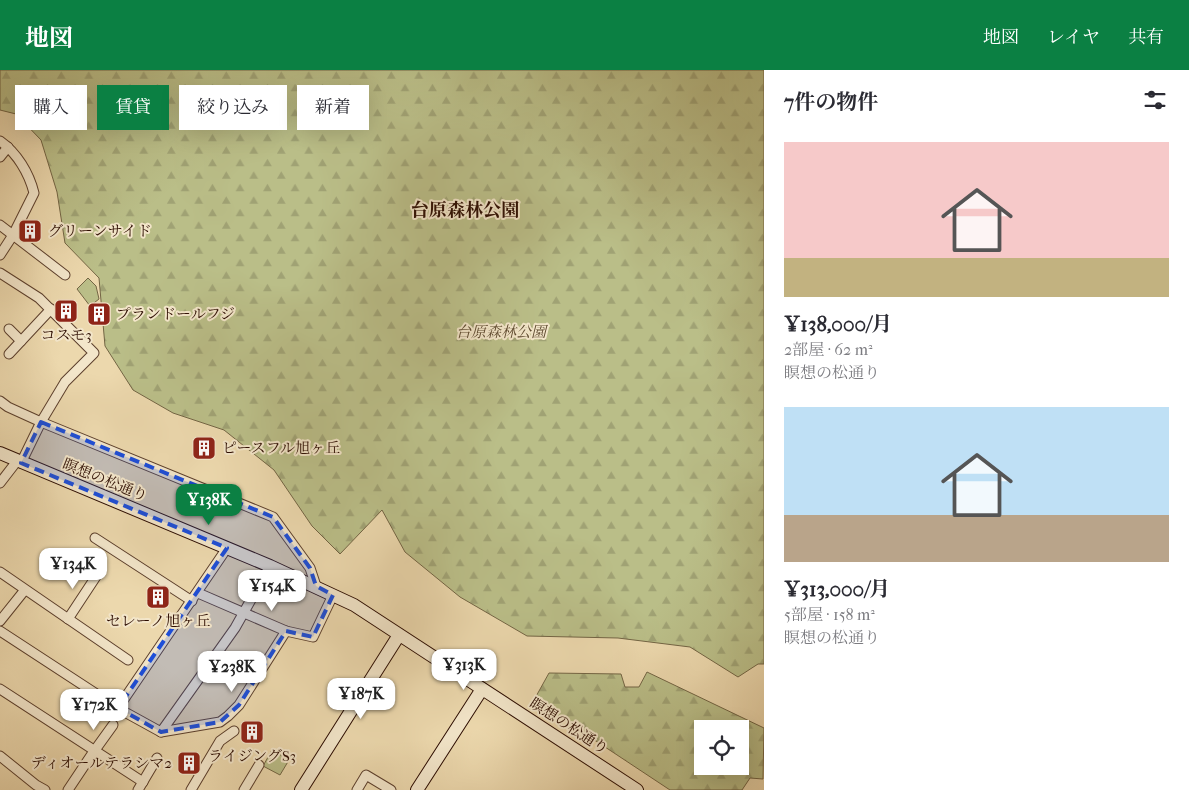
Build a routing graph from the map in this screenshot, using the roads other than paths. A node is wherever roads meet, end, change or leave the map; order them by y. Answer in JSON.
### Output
{"nodes":[{"id":1,"x":4,"y":144,"type":"edge"},
{"id":2,"x":0,"y":157,"type":"edge"},
{"id":3,"x":0,"y":225,"type":"edge"},
{"id":4,"x":13,"y":235,"type":"junction"},
{"id":5,"x":0,"y":255,"type":"edge"},
{"id":6,"x":0,"y":273,"type":"edge"},
{"id":7,"x":65,"y":275,"type":"dead end"},
{"id":8,"x":51,"y":309,"type":"junction"},
{"id":9,"x":10,"y":329,"type":"dead end"},
{"id":10,"x":21,"y":341,"type":"junction"},
{"id":11,"x":9,"y":354,"type":"dead end"},
{"id":12,"x":0,"y":401,"type":"edge"},
{"id":13,"x":41,"y":422,"type":"junction"},
{"id":14,"x":0,"y":453,"type":"edge"},
{"id":15,"x":19,"y":462,"type":"junction"},
{"id":16,"x":0,"y":483,"type":"edge"},
{"id":17,"x":95,"y":538,"type":"dead end"},
{"id":18,"x":227,"y":548,"type":"junction"},
{"id":19,"x":270,"y":566,"type":"junction"},
{"id":20,"x":0,"y":572,"type":"edge"},
{"id":21,"x":97,"y":575,"type":"dead end"},
{"id":22,"x":316,"y":586,"type":"junction"},
{"id":23,"x":24,"y":591,"type":"junction"},
{"id":24,"x":198,"y":592,"type":"junction"},
{"id":25,"x":333,"y":595,"type":"junction"},
{"id":26,"x":192,"y":601,"type":"junction"},
{"id":27,"x":244,"y":612,"type":"junction"},
{"id":28,"x":68,"y":619,"type":"junction"},
{"id":29,"x":0,"y":621,"type":"edge"},
{"id":30,"x":0,"y":631,"type":"edge"},
{"id":31,"x":286,"y":631,"type":"junction"},
{"id":32,"x":399,"y":635,"type":"junction"},
{"id":33,"x":128,"y":660,"type":"dead end"},
{"id":34,"x":0,"y":689,"type":"edge"},
{"id":35,"x":482,"y":689,"type":"junction"},
{"id":36,"x":118,"y":708,"type":"junction"},
{"id":37,"x":113,"y":725,"type":"dead end"},
{"id":38,"x":234,"y":731,"type":"dead end"},
{"id":39,"x":161,"y":732,"type":"junction"},
{"id":40,"x":94,"y":752,"type":"junction"},
{"id":41,"x":0,"y":756,"type":"edge"},
{"id":42,"x":157,"y":758,"type":"dead end"},
{"id":43,"x":259,"y":766,"type":"dead end"},
{"id":44,"x":140,"y":786,"type":"edge"},
{"id":45,"x":34,"y":788,"type":"edge"},
{"id":46,"x":45,"y":790,"type":"edge"},
{"id":47,"x":68,"y":790,"type":"edge"},
{"id":48,"x":191,"y":790,"type":"edge"},
{"id":49,"x":244,"y":790,"type":"edge"},
{"id":50,"x":301,"y":790,"type":"edge"},
{"id":51,"x":357,"y":790,"type":"edge"},
{"id":52,"x":391,"y":790,"type":"edge"},
{"id":53,"x":417,"y":790,"type":"edge"},
{"id":54,"x":637,"y":790,"type":"edge"}],
"edges":[{"from":1,"to":2,"type":"street"},
{"from":1,"to":4,"type":"street"},
{"from":3,"to":4,"type":"street"},
{"from":4,"to":5,"type":"street"},
{"from":4,"to":7,"type":"street"},
{"from":6,"to":8,"type":"street"},
{"from":8,"to":10,"type":"street"},
{"from":8,"to":13,"type":"street"},
{"from":9,"to":10,"type":"street"},
{"from":10,"to":11,"type":"street"},
{"from":12,"to":13,"type":"street"},
{"from":13,"to":15,"type":"street"},
{"from":13,"to":22,"type":"street"},
{"from":14,"to":15,"type":"street","name":"瞑想の松通り"},
{"from":15,"to":16,"type":"street"},
{"from":15,"to":18,"type":"street","name":"瞑想の松通り"},
{"from":17,"to":26,"type":"street"},
{"from":18,"to":19,"type":"street","name":"瞑想の松通り"},
{"from":18,"to":24,"type":"street"},
{"from":19,"to":22,"type":"street","name":"瞑想の松通り"},
{"from":19,"to":27,"type":"street"},
{"from":20,"to":23,"type":"street"},
{"from":21,"to":28,"type":"street"},
{"from":22,"to":25,"type":"street","name":"瞑想の松通り"},
{"from":23,"to":28,"type":"street"},
{"from":23,"to":29,"type":"street"},
{"from":24,"to":26,"type":"street"},
{"from":24,"to":27,"type":"street"},
{"from":25,"to":31,"type":"street"},
{"from":25,"to":32,"type":"street","name":"瞑想の松通り"},
{"from":26,"to":36,"type":"street"},
{"from":27,"to":31,"type":"street"},
{"from":27,"to":39,"type":"street"},
{"from":28,"to":33,"type":"street"},
{"from":30,"to":36,"type":"street"},
{"from":31,"to":39,"type":"street"},
{"from":32,"to":35,"type":"street","name":"瞑想の松通り"},
{"from":32,"to":50,"type":"street"},
{"from":34,"to":40,"type":"street"},
{"from":35,"to":53,"type":"street"},
{"from":35,"to":54,"type":"street","name":"瞑想の松通り"},
{"from":36,"to":39,"type":"street"},
{"from":37,"to":40,"type":"street"},
{"from":38,"to":48,"type":"street"},
{"from":40,"to":44,"type":"street"},
{"from":40,"to":47,"type":"street"},
{"from":41,"to":45,"type":"street"},
{"from":42,"to":44,"type":"street"},
{"from":43,"to":49,"type":"street"},
{"from":45,"to":46,"type":"street"},
{"from":51,"to":52,"type":"street"}]}
